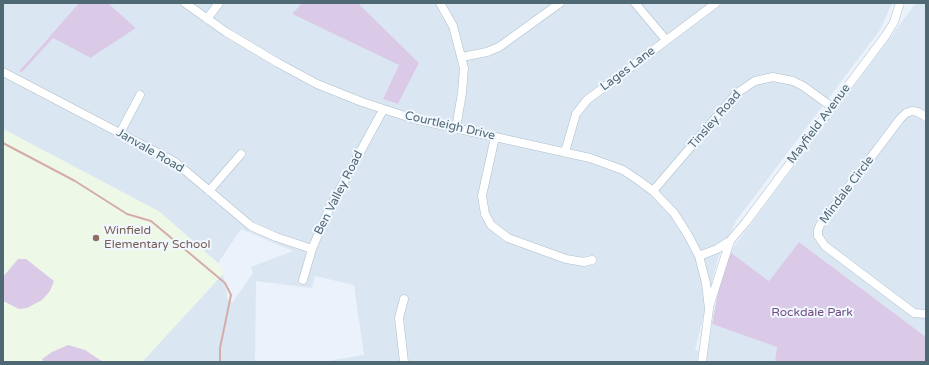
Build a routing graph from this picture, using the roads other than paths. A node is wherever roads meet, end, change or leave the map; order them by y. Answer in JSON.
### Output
{"nodes":[{"id":1,"x":185,"y":3,"type":"edge"},
{"id":2,"x":219,"y":3,"type":"edge"},
{"id":3,"x":440,"y":3,"type":"edge"},
{"id":4,"x":560,"y":3,"type":"edge"},
{"id":5,"x":635,"y":3,"type":"edge"},
{"id":6,"x":716,"y":3,"type":"edge"},
{"id":7,"x":900,"y":3,"type":"edge"},
{"id":8,"x":207,"y":20,"type":"junction"},
{"id":9,"x":666,"y":40,"type":"junction"},
{"id":10,"x":462,"y":57,"type":"junction"},
{"id":11,"x":3,"y":72,"type":"edge"},
{"id":12,"x":140,"y":95,"type":"dead end"},
{"id":13,"x":832,"y":107,"type":"junction"},
{"id":14,"x":382,"y":110,"type":"junction"},
{"id":15,"x":926,"y":118,"type":"edge"},
{"id":16,"x":456,"y":128,"type":"junction"},
{"id":17,"x":120,"y":133,"type":"junction"},
{"id":18,"x":495,"y":137,"type":"junction"},
{"id":19,"x":565,"y":152,"type":"junction"},
{"id":20,"x":241,"y":154,"type":"dead end"},
{"id":21,"x":209,"y":191,"type":"junction"},
{"id":22,"x":653,"y":191,"type":"junction"},
{"id":23,"x":730,"y":241,"type":"junction"},
{"id":24,"x":312,"y":249,"type":"junction"},
{"id":25,"x":699,"y":256,"type":"junction"},
{"id":26,"x":592,"y":260,"type":"dead end"},
{"id":27,"x":303,"y":280,"type":"dead end"},
{"id":28,"x":404,"y":299,"type":"dead end"},
{"id":29,"x":709,"y":309,"type":"junction"},
{"id":30,"x":926,"y":314,"type":"edge"},
{"id":31,"x":404,"y":362,"type":"edge"},
{"id":32,"x":702,"y":362,"type":"edge"}],
"edges":[{"from":1,"to":8,"type":"street","name":"Courtleigh Drive"},
{"from":2,"to":8,"type":"street"},
{"from":3,"to":10,"type":"street"},
{"from":4,"to":10,"type":"street"},
{"from":5,"to":9,"type":"street"},
{"from":6,"to":9,"type":"street","name":"Lages Lane"},
{"from":7,"to":13,"type":"street","name":"Mayfield Avenue"},
{"from":8,"to":14,"type":"street","name":"Courtleigh Drive"},
{"from":9,"to":19,"type":"street","name":"Lages Lane"},
{"from":10,"to":16,"type":"street"},
{"from":11,"to":17,"type":"street","name":"Janvale Road"},
{"from":12,"to":17,"type":"street"},
{"from":13,"to":22,"type":"street","name":"Tinsley Road"},
{"from":13,"to":23,"type":"street","name":"Mayfield Avenue"},
{"from":14,"to":16,"type":"street","name":"Courtleigh Drive"},
{"from":14,"to":24,"type":"street","name":"Ben Valley Road"},
{"from":15,"to":30,"type":"street","name":"Mindale Circle"},
{"from":16,"to":18,"type":"street","name":"Courtleigh Drive"},
{"from":17,"to":21,"type":"street","name":"Janvale Road"},
{"from":18,"to":19,"type":"street","name":"Courtleigh Drive"},
{"from":18,"to":26,"type":"street"},
{"from":19,"to":22,"type":"street","name":"Courtleigh Drive"},
{"from":20,"to":21,"type":"street"},
{"from":21,"to":24,"type":"street","name":"Janvale Road"},
{"from":22,"to":25,"type":"street","name":"Courtleigh Drive"},
{"from":23,"to":25,"type":"street","name":"Mayfield Avenue"},
{"from":23,"to":29,"type":"street","name":"Mayfield Avenue"},
{"from":24,"to":27,"type":"street","name":"Ben Valley Road"},
{"from":25,"to":29,"type":"street","name":"Mayfield Avenue"},
{"from":28,"to":31,"type":"street"},
{"from":29,"to":32,"type":"street","name":"Mayfield Avenue"}]}
